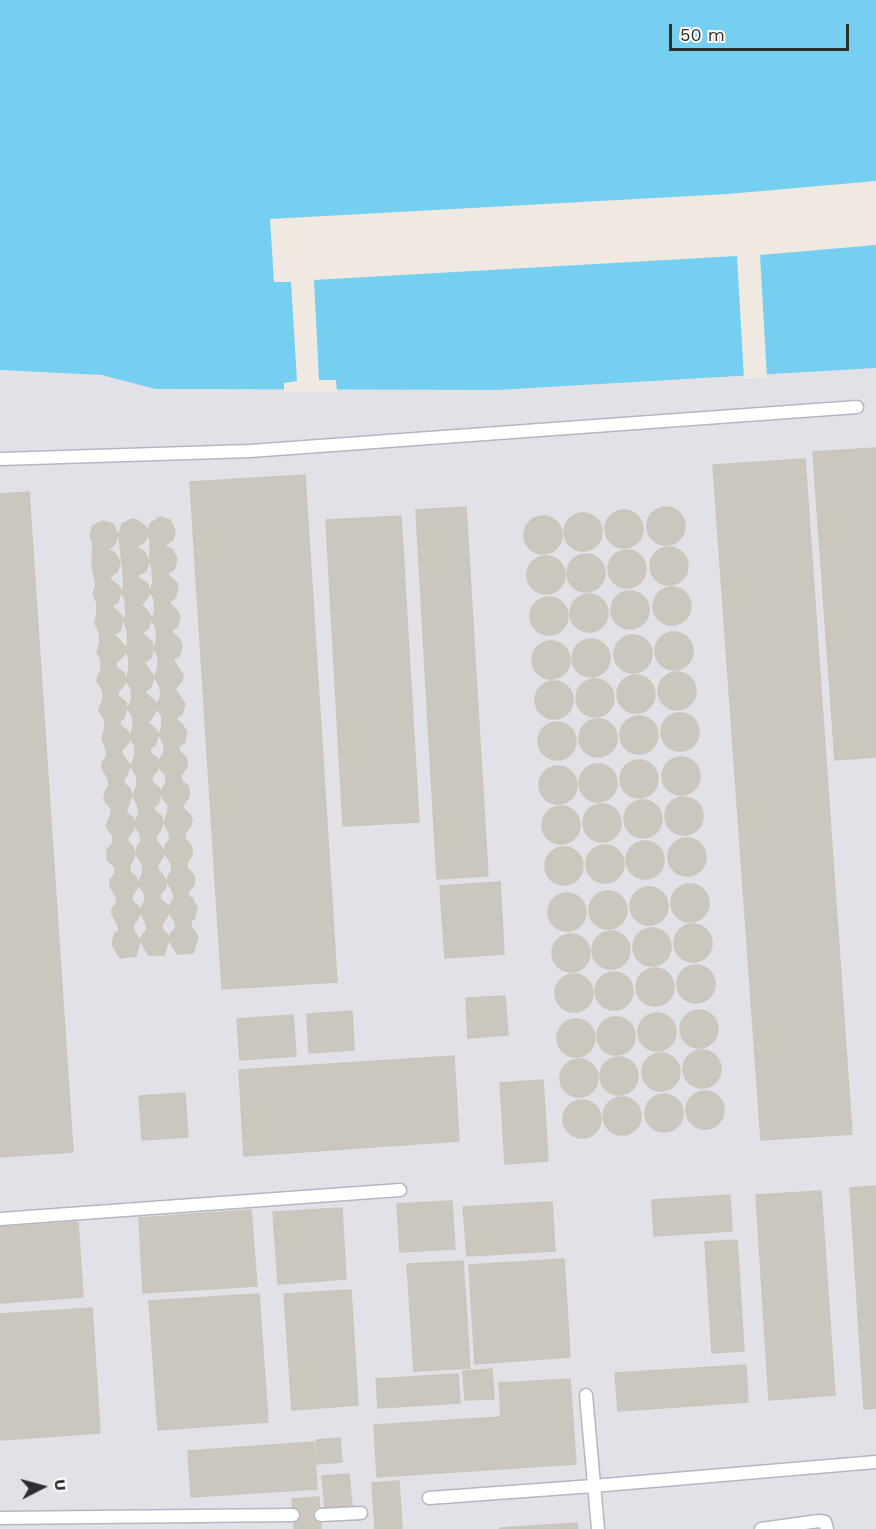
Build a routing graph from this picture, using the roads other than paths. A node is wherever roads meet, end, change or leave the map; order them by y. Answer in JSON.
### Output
{"nodes":[{"id":1,"x":857,"y":407,"type":"dead end"},
{"id":2,"x":0,"y":459,"type":"edge"},
{"id":3,"x":400,"y":1190,"type":"dead end"},
{"id":4,"x":0,"y":1219,"type":"edge"},
{"id":5,"x":586,"y":1395,"type":"dead end"},
{"id":6,"x":876,"y":1462,"type":"edge"},
{"id":7,"x":593,"y":1486,"type":"junction"},
{"id":8,"x":429,"y":1498,"type":"dead end"},
{"id":9,"x":361,"y":1513,"type":"dead end"},
{"id":10,"x":293,"y":1515,"type":"dead end"},
{"id":11,"x":321,"y":1515,"type":"dead end"},
{"id":12,"x":0,"y":1518,"type":"edge"},
{"id":13,"x":598,"y":1529,"type":"edge"},
{"id":14,"x":761,"y":1529,"type":"edge"},
{"id":15,"x":827,"y":1529,"type":"edge"}],
"edges":[{"from":1,"to":2,"type":"lane"},
{"from":3,"to":4,"type":"lane"},
{"from":5,"to":7,"type":"lane"},
{"from":6,"to":7,"type":"lane"},
{"from":7,"to":8,"type":"lane"},
{"from":7,"to":13,"type":"lane"},
{"from":9,"to":11,"type":"lane"},
{"from":10,"to":12,"type":"lane"},
{"from":14,"to":15,"type":"lane"}]}
